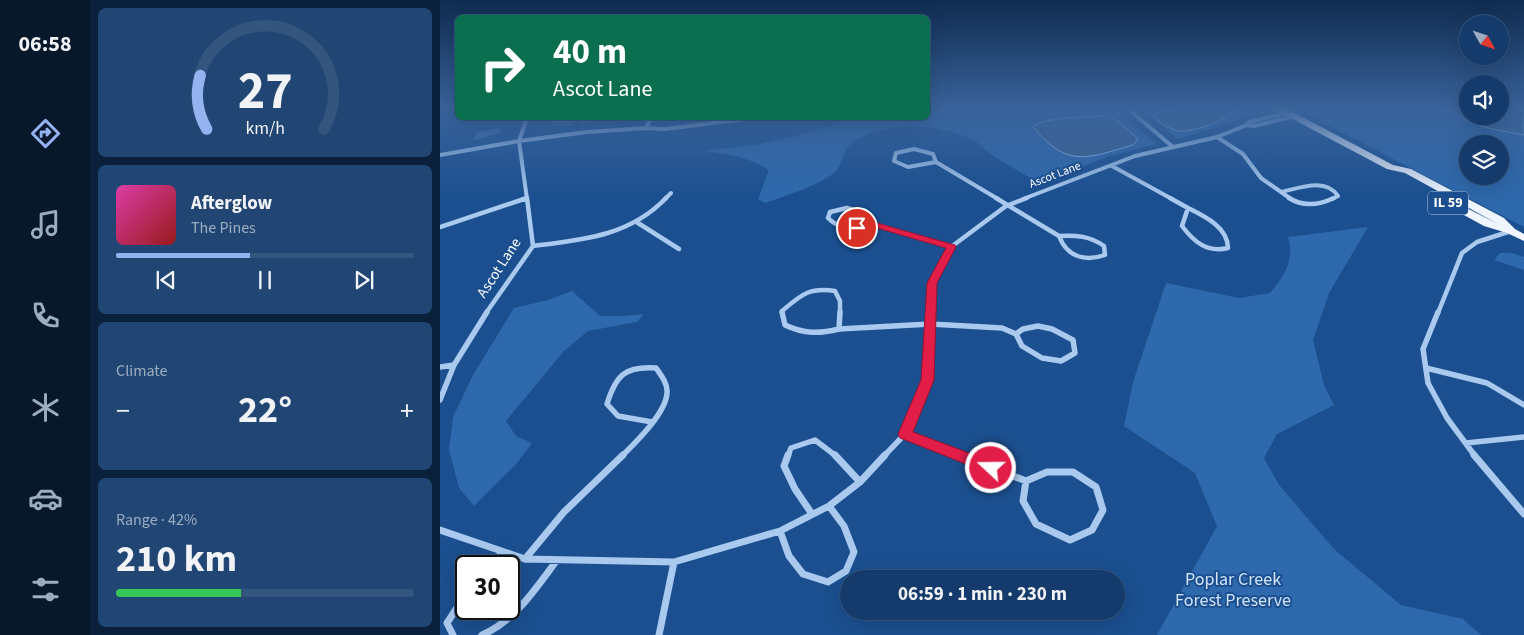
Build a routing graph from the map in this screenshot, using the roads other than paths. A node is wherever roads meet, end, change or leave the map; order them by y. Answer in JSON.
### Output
{"nodes":[{"id":1,"x":520,"y":138,"type":"edge"},
{"id":2,"x":544,"y":138,"type":"edge"},
{"id":3,"x":1161,"y":138,"type":"edge"},
{"id":4,"x":1214,"y":138,"type":"edge"},
{"id":5,"x":1218,"y":138,"type":"edge"},
{"id":6,"x":1337,"y":138,"type":"edge"},
{"id":7,"x":519,"y":141,"type":"junction"},
{"id":8,"x":1173,"y":147,"type":"junction"},
{"id":9,"x":440,"y":155,"type":"edge"},
{"id":10,"x":936,"y":162,"type":"junction"},
{"id":11,"x":1112,"y":166,"type":"junction"},
{"id":12,"x":1281,"y":192,"type":"junction"},
{"id":13,"x":671,"y":193,"type":"dead end"},
{"id":14,"x":526,"y":198,"type":"junction"},
{"id":15,"x":1006,"y":206,"type":"junction"},
{"id":16,"x":1188,"y":208,"type":"junction"},
{"id":17,"x":638,"y":223,"type":"junction"},
{"id":18,"x":870,"y":223,"type":"junction"},
{"id":19,"x":440,"y":226,"type":"edge"},
{"id":20,"x":1511,"y":231,"type":"junction"},
{"id":21,"x":1059,"y":236,"type":"junction"},
{"id":22,"x":1524,"y":238,"type":"edge"},
{"id":23,"x":533,"y":246,"type":"junction"},
{"id":24,"x":951,"y":247,"type":"junction"},
{"id":25,"x":679,"y":249,"type":"dead end"},
{"id":26,"x":930,"y":324,"type":"junction"},
{"id":27,"x":839,"y":329,"type":"junction"},
{"id":28,"x":1016,"y":334,"type":"junction"},
{"id":29,"x":454,"y":365,"type":"junction"},
{"id":30,"x":440,"y":367,"type":"edge"},
{"id":31,"x":1426,"y":368,"type":"junction"},
{"id":32,"x":440,"y":400,"type":"edge"},
{"id":33,"x":1524,"y":405,"type":"edge"},
{"id":34,"x":652,"y":422,"type":"junction"},
{"id":35,"x":905,"y":434,"type":"junction"},
{"id":36,"x":1524,"y":437,"type":"edge"},
{"id":37,"x":1466,"y":444,"type":"junction"},
{"id":38,"x":1026,"y":481,"type":"junction"},
{"id":39,"x":860,"y":482,"type":"junction"},
{"id":40,"x":829,"y":506,"type":"junction"},
{"id":41,"x":812,"y":514,"type":"junction"},
{"id":42,"x":1524,"y":514,"type":"edge"},
{"id":43,"x":440,"y":530,"type":"edge"},
{"id":44,"x":780,"y":531,"type":"junction"},
{"id":45,"x":503,"y":552,"type":"junction"},
{"id":46,"x":500,"y":555,"type":"edge"},
{"id":47,"x":525,"y":559,"type":"junction"},
{"id":48,"x":557,"y":560,"type":"junction"},
{"id":49,"x":674,"y":562,"type":"junction"},
{"id":50,"x":455,"y":611,"type":"edge"},
{"id":51,"x":453,"y":635,"type":"edge"},
{"id":52,"x":482,"y":635,"type":"edge"},
{"id":53,"x":659,"y":635,"type":"edge"}],
"edges":[{"from":1,"to":7,"type":"street","name":"Ascot Lane"},
{"from":2,"to":7,"type":"street"},
{"from":3,"to":8,"type":"street"},
{"from":4,"to":8,"type":"street","name":"Ascot Lane"},
{"from":5,"to":12,"type":"street"},
{"from":6,"to":20,"type":"main road","number":"IL 59"},
{"from":7,"to":9,"type":"street"},
{"from":7,"to":14,"type":"street","name":"Ascot Lane"},
{"from":8,"to":11,"type":"street","name":"Ascot Lane"},
{"from":10,"to":10,"type":"street"},
{"from":10,"to":15,"type":"street"},
{"from":11,"to":15,"type":"street","name":"Ascot Lane"},
{"from":11,"to":16,"type":"street"},
{"from":12,"to":12,"type":"street"},
{"from":13,"to":17,"type":"street"},
{"from":14,"to":19,"type":"street"},
{"from":14,"to":23,"type":"street","name":"Ascot Lane"},
{"from":15,"to":21,"type":"street"},
{"from":15,"to":24,"type":"street","name":"Ascot Lane"},
{"from":16,"to":16,"type":"street"},
{"from":17,"to":23,"type":"street"},
{"from":17,"to":25,"type":"street"},
{"from":18,"to":18,"type":"street"},
{"from":18,"to":24,"type":"street"},
{"from":20,"to":22,"type":"main road","number":"IL 59"},
{"from":20,"to":31,"type":"street"},
{"from":21,"to":21,"type":"street"},
{"from":23,"to":29,"type":"street","name":"Ascot Lane"},
{"from":24,"to":26,"type":"street","name":"Ascot Lane"},
{"from":26,"to":27,"type":"street"},
{"from":26,"to":28,"type":"street"},
{"from":26,"to":35,"type":"street","name":"Ascot Lane"},
{"from":27,"to":27,"type":"street"},
{"from":28,"to":28,"type":"street"},
{"from":29,"to":30,"type":"street"},
{"from":29,"to":32,"type":"street","name":"Ascot Lane"},
{"from":31,"to":33,"type":"street"},
{"from":31,"to":37,"type":"street"},
{"from":34,"to":34,"type":"street"},
{"from":34,"to":47,"type":"street"},
{"from":35,"to":38,"type":"street"},
{"from":35,"to":39,"type":"street","name":"Ascot Lane"},
{"from":36,"to":37,"type":"street"},
{"from":37,"to":42,"type":"street"},
{"from":38,"to":38,"type":"street"},
{"from":39,"to":40,"type":"street","name":"Ascot Lane"},
{"from":39,"to":41,"type":"street"},
{"from":40,"to":41,"type":"street","name":"Ascot Lane"},
{"from":40,"to":44,"type":"street"},
{"from":41,"to":44,"type":"street","name":"Ascot Lane"},
{"from":43,"to":45,"type":"street","name":"Ascot Lane"},
{"from":44,"to":49,"type":"street","name":"Ascot Lane"},
{"from":45,"to":46,"type":"street"},
{"from":45,"to":47,"type":"street","name":"Ascot Lane"},
{"from":47,"to":48,"type":"street","name":"Ascot Lane"},
{"from":48,"to":49,"type":"street","name":"Ascot Lane"},
{"from":48,"to":52,"type":"street"},
{"from":49,"to":53,"type":"street"},
{"from":50,"to":51,"type":"street"}]}
